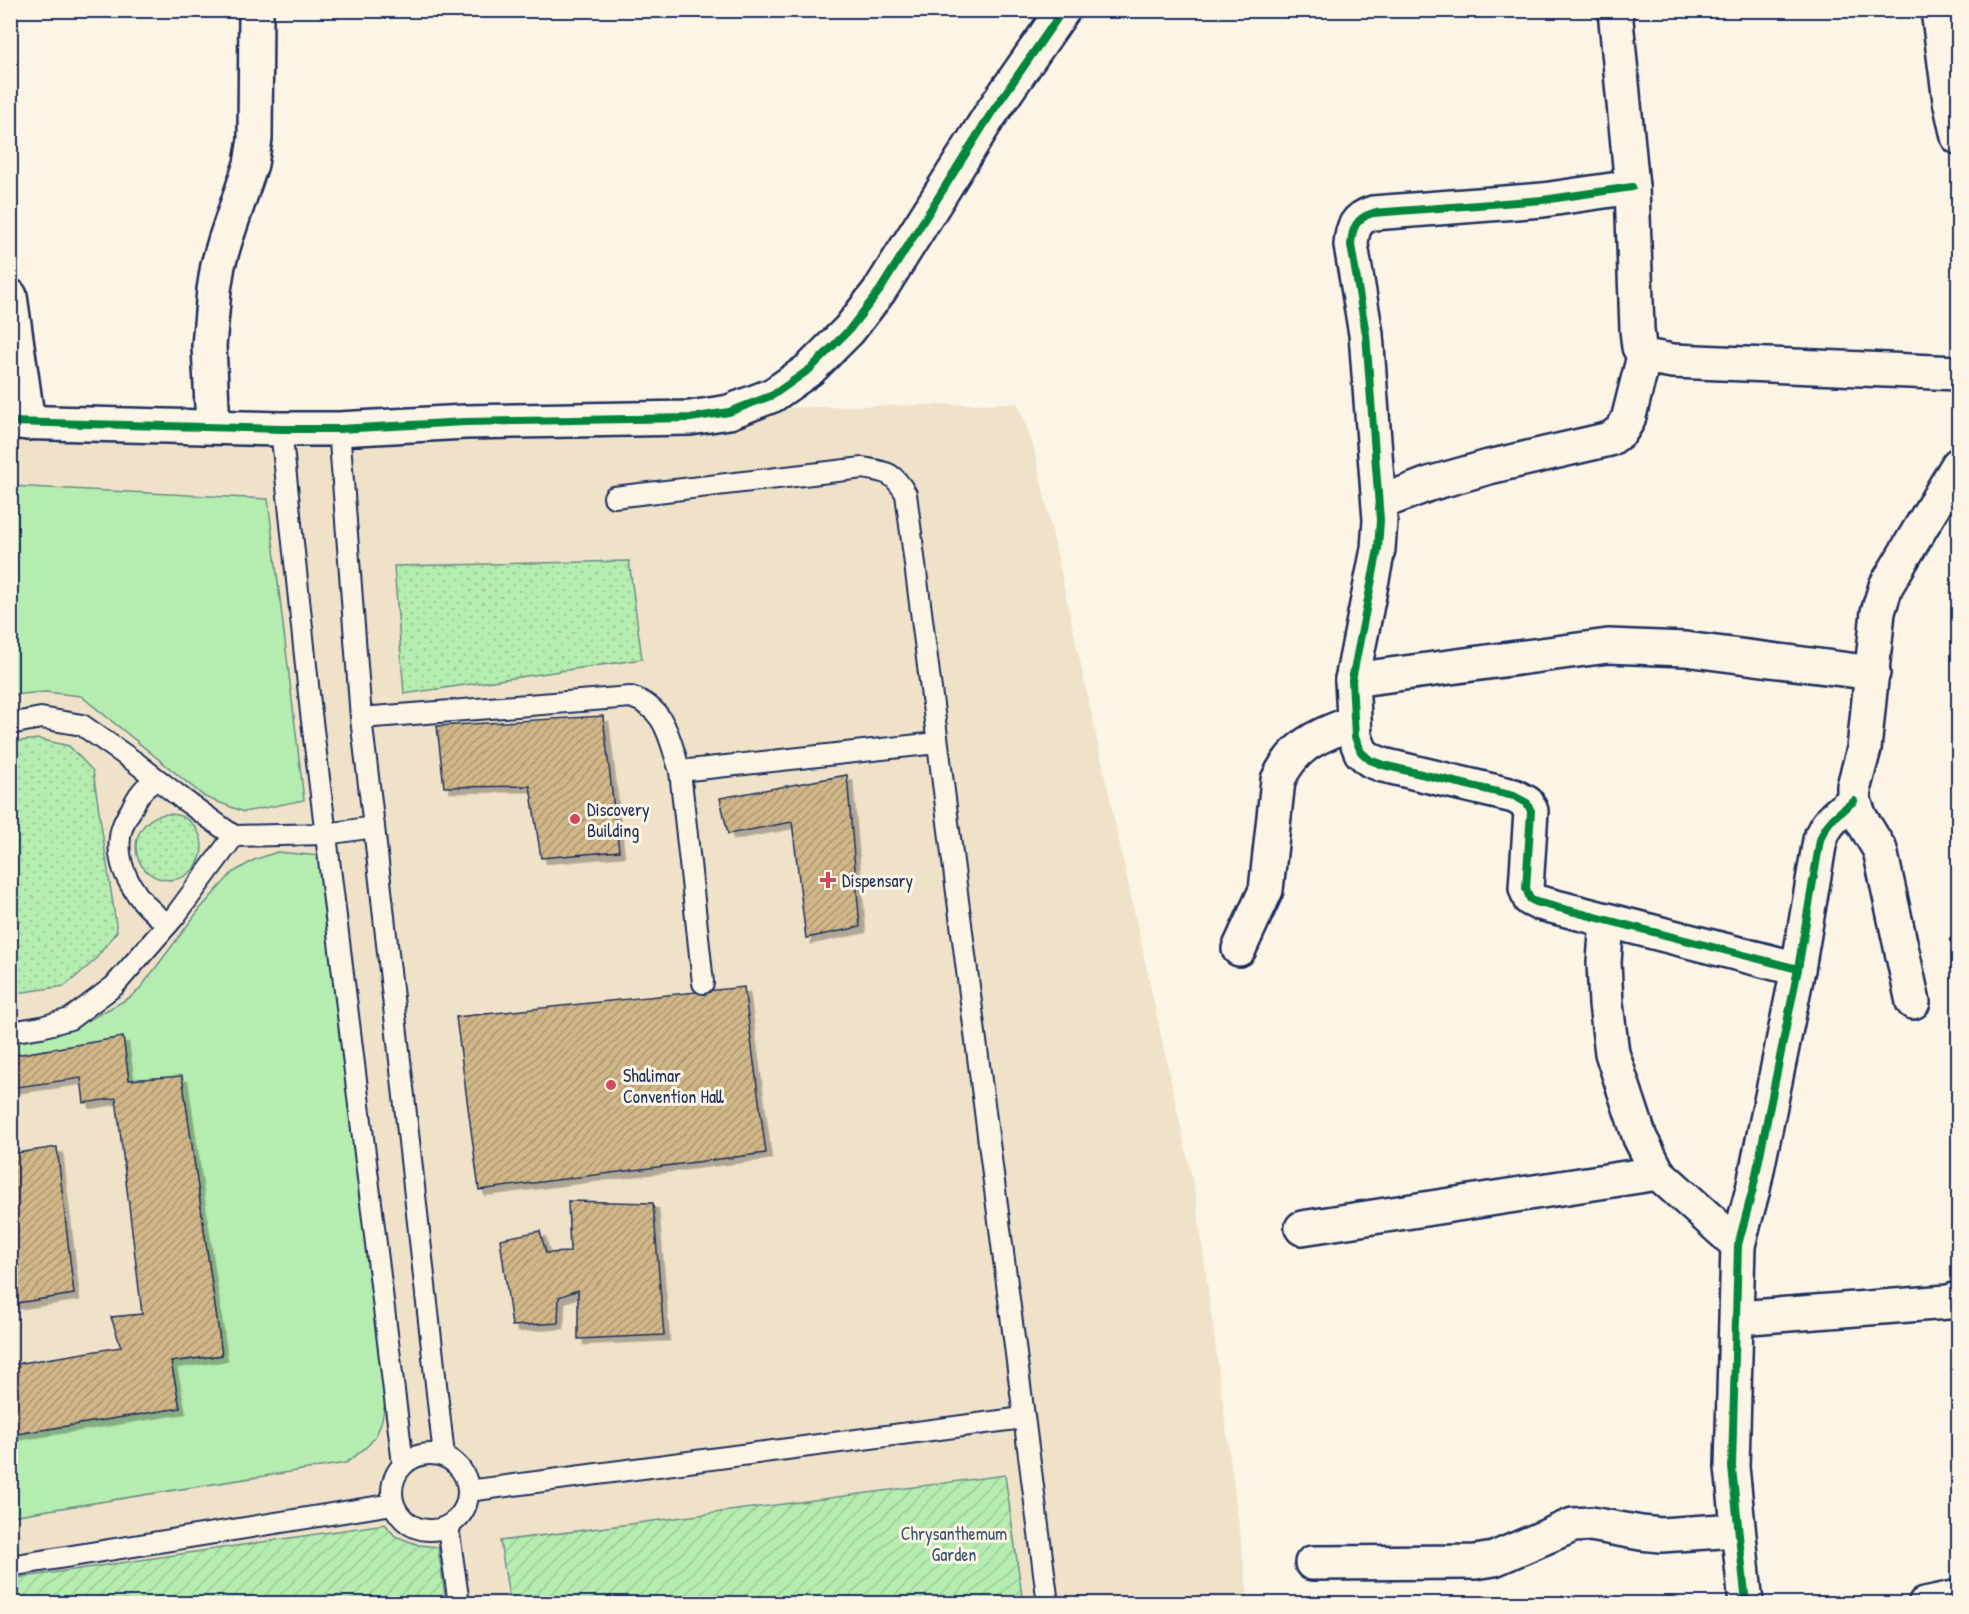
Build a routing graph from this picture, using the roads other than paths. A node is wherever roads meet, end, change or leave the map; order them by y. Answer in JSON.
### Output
{"nodes":[{"id":1,"x":256,"y":10,"type":"edge"},
{"id":2,"x":1063,"y":10,"type":"edge"},
{"id":3,"x":1615,"y":10,"type":"edge"},
{"id":4,"x":1938,"y":10,"type":"edge"},
{"id":5,"x":1954,"y":100,"type":"edge"},
{"id":6,"x":1959,"y":137,"type":"edge"},
{"id":7,"x":1632,"y":187,"type":"junction"},
{"id":8,"x":10,"y":296,"type":"edge"},
{"id":9,"x":1644,"y":356,"type":"junction"},
{"id":10,"x":1959,"y":373,"type":"edge"},
{"id":11,"x":19,"y":423,"type":"edge"},
{"id":12,"x":213,"y":426,"type":"junction"},
{"id":13,"x":281,"y":429,"type":"junction"},
{"id":14,"x":339,"y":429,"type":"junction"},
{"id":15,"x":1959,"y":465,"type":"edge"},
{"id":16,"x":614,"y":497,"type":"dead end"},
{"id":17,"x":1379,"y":503,"type":"junction"},
{"id":18,"x":1873,"y":673,"type":"junction"},
{"id":19,"x":1352,"y":680,"type":"junction"},
{"id":20,"x":361,"y":718,"type":"junction"},
{"id":21,"x":1354,"y":722,"type":"junction"},
{"id":22,"x":10,"y":724,"type":"edge"},
{"id":23,"x":937,"y":743,"type":"junction"},
{"id":24,"x":680,"y":771,"type":"junction"},
{"id":25,"x":158,"y":780,"type":"junction"},
{"id":26,"x":1854,"y":801,"type":"junction"},
{"id":27,"x":375,"y":828,"type":"junction"},
{"id":28,"x":326,"y":834,"type":"junction"},
{"id":29,"x":234,"y":836,"type":"junction"},
{"id":30,"x":1607,"y":920,"type":"junction"},
{"id":31,"x":168,"y":924,"type":"junction"},
{"id":32,"x":1239,"y":950,"type":"dead end"},
{"id":33,"x":1798,"y":969,"type":"junction"},
{"id":34,"x":703,"y":983,"type":"dead end"},
{"id":35,"x":1913,"y":1002,"type":"dead end"},
{"id":36,"x":10,"y":1032,"type":"edge"},
{"id":37,"x":1658,"y":1173,"type":"junction"},
{"id":38,"x":1302,"y":1228,"type":"dead end"},
{"id":39,"x":1738,"y":1245,"type":"junction"},
{"id":40,"x":1959,"y":1299,"type":"edge"},
{"id":41,"x":1737,"y":1318,"type":"junction"},
{"id":42,"x":1023,"y":1418,"type":"junction"},
{"id":43,"x":444,"y":1456,"type":"junction"},
{"id":44,"x":403,"y":1464,"type":"junction"},
{"id":45,"x":468,"y":1491,"type":"junction"},
{"id":46,"x":393,"y":1504,"type":"junction"},
{"id":47,"x":448,"y":1527,"type":"junction"},
{"id":48,"x":1737,"y":1530,"type":"junction"},
{"id":49,"x":1312,"y":1563,"type":"dead end"},
{"id":50,"x":10,"y":1566,"type":"edge"},
{"id":51,"x":1959,"y":1597,"type":"edge"},
{"id":52,"x":459,"y":1604,"type":"edge"},
{"id":53,"x":1048,"y":1604,"type":"edge"},
{"id":54,"x":1746,"y":1604,"type":"edge"},
{"id":55,"x":1925,"y":1604,"type":"edge"}],
"edges":[{"from":1,"to":12,"type":"street"},
{"from":2,"to":14,"type":"street"},
{"from":3,"to":7,"type":"street"},
{"from":4,"to":5,"type":"street"},
{"from":5,"to":6,"type":"street"},
{"from":7,"to":9,"type":"street"},
{"from":7,"to":17,"type":"street"},
{"from":8,"to":11,"type":"street"},
{"from":9,"to":10,"type":"street"},
{"from":9,"to":17,"type":"street"},
{"from":11,"to":12,"type":"street"},
{"from":12,"to":13,"type":"street"},
{"from":13,"to":14,"type":"street"},
{"from":13,"to":28,"type":"lane"},
{"from":14,"to":20,"type":"lane"},
{"from":15,"to":18,"type":"street"},
{"from":16,"to":23,"type":"lane"},
{"from":17,"to":19,"type":"street"},
{"from":18,"to":19,"type":"street"},
{"from":18,"to":26,"type":"street"},
{"from":19,"to":21,"type":"street"},
{"from":20,"to":24,"type":"lane"},
{"from":20,"to":27,"type":"lane"},
{"from":21,"to":30,"type":"street"},
{"from":21,"to":32,"type":"street"},
{"from":22,"to":25,"type":"lane"},
{"from":23,"to":24,"type":"lane"},
{"from":23,"to":42,"type":"lane"},
{"from":24,"to":34,"type":"lane"},
{"from":25,"to":29,"type":"lane"},
{"from":25,"to":31,"type":"lane"},
{"from":26,"to":33,"type":"street"},
{"from":26,"to":35,"type":"street"},
{"from":27,"to":28,"type":"lane"},
{"from":27,"to":43,"type":"lane"},
{"from":28,"to":29,"type":"lane"},
{"from":28,"to":44,"type":"lane"},
{"from":29,"to":31,"type":"lane"},
{"from":30,"to":33,"type":"street"},
{"from":30,"to":37,"type":"street"},
{"from":31,"to":36,"type":"lane"},
{"from":33,"to":39,"type":"street"},
{"from":37,"to":38,"type":"street"},
{"from":37,"to":39,"type":"street"},
{"from":39,"to":41,"type":"street"},
{"from":40,"to":41,"type":"street"},
{"from":41,"to":48,"type":"street"},
{"from":42,"to":45,"type":"lane"},
{"from":42,"to":53,"type":"lane"},
{"from":43,"to":44,"type":"lane"},
{"from":43,"to":45,"type":"lane"},
{"from":44,"to":46,"type":"lane"},
{"from":45,"to":47,"type":"lane"},
{"from":46,"to":47,"type":"lane"},
{"from":46,"to":50,"type":"lane"},
{"from":47,"to":52,"type":"lane"},
{"from":48,"to":49,"type":"street"},
{"from":48,"to":54,"type":"street"},
{"from":51,"to":55,"type":"street"}]}
